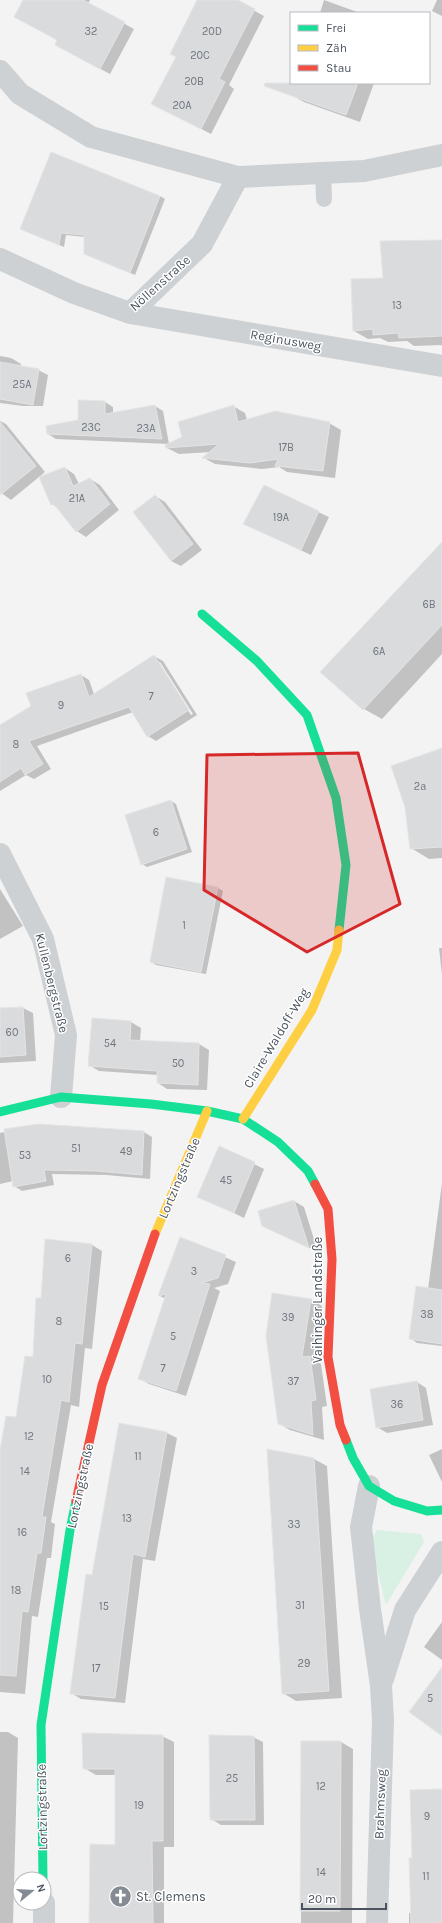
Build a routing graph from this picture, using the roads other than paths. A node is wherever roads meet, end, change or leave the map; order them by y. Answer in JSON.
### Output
{"nodes":[{"id":1,"x":0,"y":71,"type":"edge"},
{"id":2,"x":442,"y":155,"type":"edge"},
{"id":3,"x":323,"y":173,"type":"junction"},
{"id":4,"x":238,"y":177,"type":"junction"},
{"id":5,"x":324,"y":199,"type":"dead end"},
{"id":6,"x":0,"y":259,"type":"edge"},
{"id":7,"x":130,"y":313,"type":"junction"},
{"id":8,"x":442,"y":366,"type":"edge"},
{"id":9,"x":202,"y":614,"type":"dead end"},
{"id":10,"x":0,"y":854,"type":"edge"},
{"id":11,"x":61,"y":1097,"type":"junction"},
{"id":12,"x":207,"y":1111,"type":"junction"},
{"id":13,"x":0,"y":1112,"type":"edge"},
{"id":14,"x":243,"y":1119,"type":"junction"},
{"id":15,"x":369,"y":1486,"type":"junction"},
{"id":16,"x":442,"y":1510,"type":"edge"},
{"id":17,"x":442,"y":1552,"type":"edge"},
{"id":18,"x":381,"y":1686,"type":"junction"},
{"id":19,"x":43,"y":1871,"type":"edge"},
{"id":20,"x":44,"y":1911,"type":"edge"},
{"id":21,"x":44,"y":1923,"type":"edge"},
{"id":22,"x":377,"y":1923,"type":"edge"}],
"edges":[{"from":1,"to":4,"type":"street"},
{"from":2,"to":3,"type":"street"},
{"from":3,"to":4,"type":"street"},
{"from":3,"to":5,"type":"lane"},
{"from":4,"to":7,"type":"street","name":"Nöllenstraße"},
{"from":6,"to":7,"type":"street","name":"Nöllenstraße"},
{"from":7,"to":8,"type":"street","name":"Reginusweg"},
{"from":9,"to":14,"type":"street","name":"Claire-Waldoff-Weg"},
{"from":10,"to":11,"type":"street","name":"Kullenbergstraße"},
{"from":11,"to":12,"type":"street","name":"Vaihinger Landstraße"},
{"from":11,"to":13,"type":"street","name":"Vaihinger Landstraße"},
{"from":12,"to":14,"type":"street","name":"Vaihinger Landstraße"},
{"from":12,"to":19,"type":"street","name":"Lortzingstraße"},
{"from":14,"to":15,"type":"street","name":"Vaihinger Landstraße"},
{"from":15,"to":16,"type":"street","name":"Vaihinger Landstraße"},
{"from":15,"to":18,"type":"street","name":"Brahmsweg"},
{"from":17,"to":18,"type":"street","name":"Brahmsweg"},
{"from":18,"to":22,"type":"street","name":"Brahmsweg"},
{"from":20,"to":21,"type":"street"}]}
